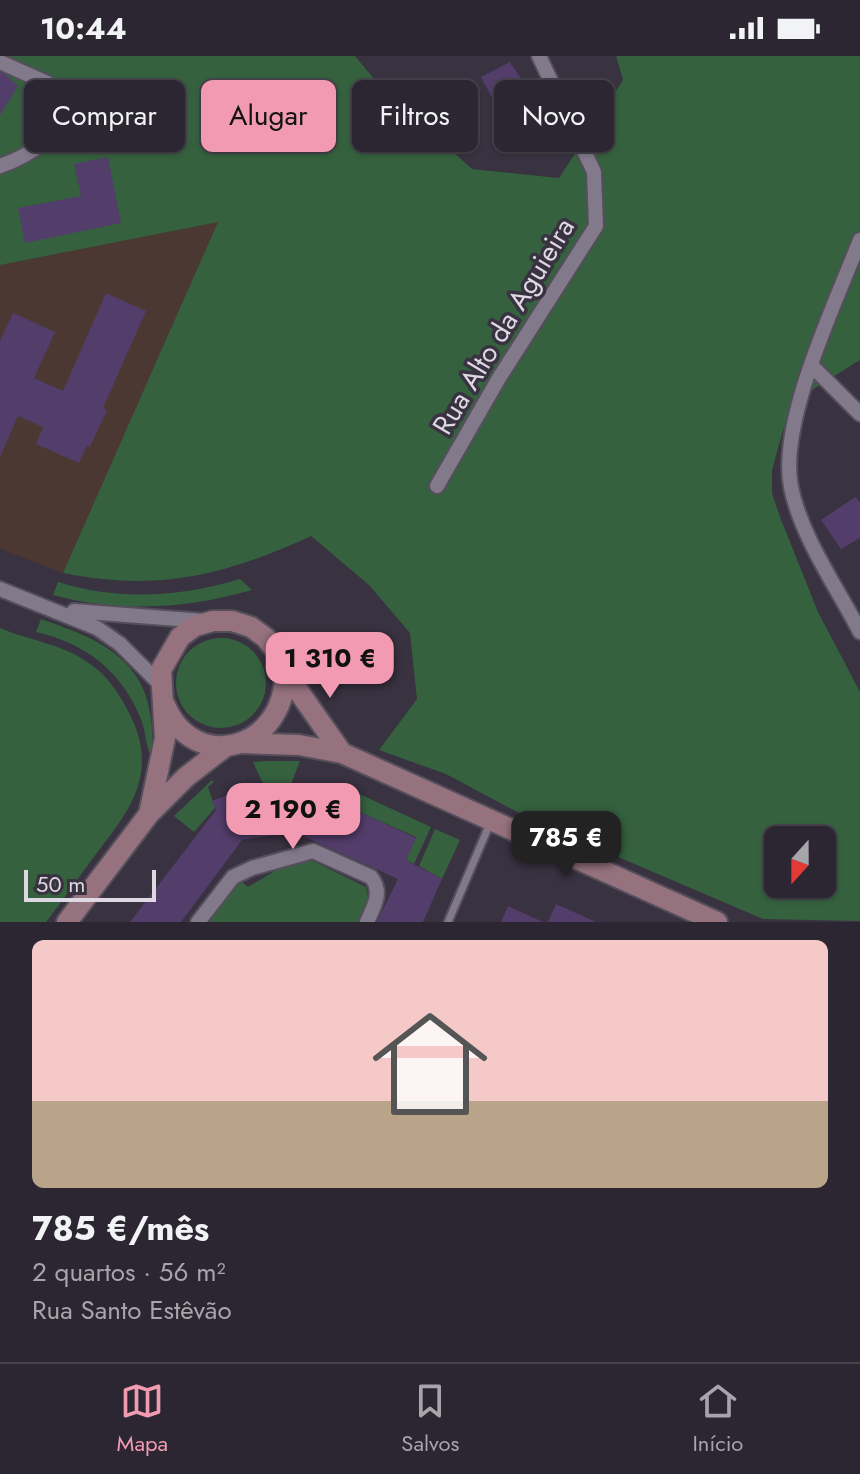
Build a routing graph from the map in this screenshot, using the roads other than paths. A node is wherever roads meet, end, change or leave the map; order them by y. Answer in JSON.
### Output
{"nodes":[{"id":1,"x":539,"y":56,"type":"edge"},
{"id":2,"x":6,"y":62,"type":"edge"},
{"id":3,"x":0,"y":166,"type":"edge"},
{"id":4,"x":860,"y":240,"type":"edge"},
{"id":5,"x":812,"y":366,"type":"junction"},
{"id":6,"x":860,"y":414,"type":"edge"},
{"id":7,"x":437,"y":486,"type":"dead end"},
{"id":8,"x":0,"y":589,"type":"edge"},
{"id":9,"x":38,"y":604,"type":"junction"},
{"id":10,"x":213,"y":621,"type":"junction"},
{"id":11,"x":860,"y":632,"type":"edge"},
{"id":12,"x":285,"y":672,"type":"junction"},
{"id":13,"x":161,"y":692,"type":"junction"},
{"id":14,"x":234,"y":744,"type":"junction"},
{"id":15,"x":342,"y":753,"type":"junction"},
{"id":16,"x":149,"y":814,"type":"junction"},
{"id":17,"x":491,"y":821,"type":"junction"},
{"id":18,"x":67,"y":922,"type":"edge"},
{"id":19,"x":198,"y":922,"type":"edge"},
{"id":20,"x":367,"y":922,"type":"edge"},
{"id":21,"x":448,"y":922,"type":"edge"},
{"id":22,"x":717,"y":922,"type":"edge"}],
"edges":[{"from":1,"to":7,"type":"street","name":"Rua Alto da Aguieira"},
{"from":2,"to":3,"type":"street"},
{"from":4,"to":5,"type":"street"},
{"from":5,"to":6,"type":"street"},
{"from":5,"to":11,"type":"street"},
{"from":8,"to":9,"type":"street"},
{"from":9,"to":10,"type":"street"},
{"from":9,"to":13,"type":"street"},
{"from":10,"to":12,"type":"street"},
{"from":10,"to":13,"type":"street"},
{"from":12,"to":14,"type":"street"},
{"from":12,"to":15,"type":"street"},
{"from":13,"to":14,"type":"street"},
{"from":13,"to":16,"type":"street"},
{"from":14,"to":15,"type":"street"},
{"from":14,"to":16,"type":"street"},
{"from":15,"to":17,"type":"street"},
{"from":16,"to":18,"type":"street"},
{"from":17,"to":21,"type":"lane"},
{"from":17,"to":22,"type":"street"},
{"from":19,"to":20,"type":"street"}]}
